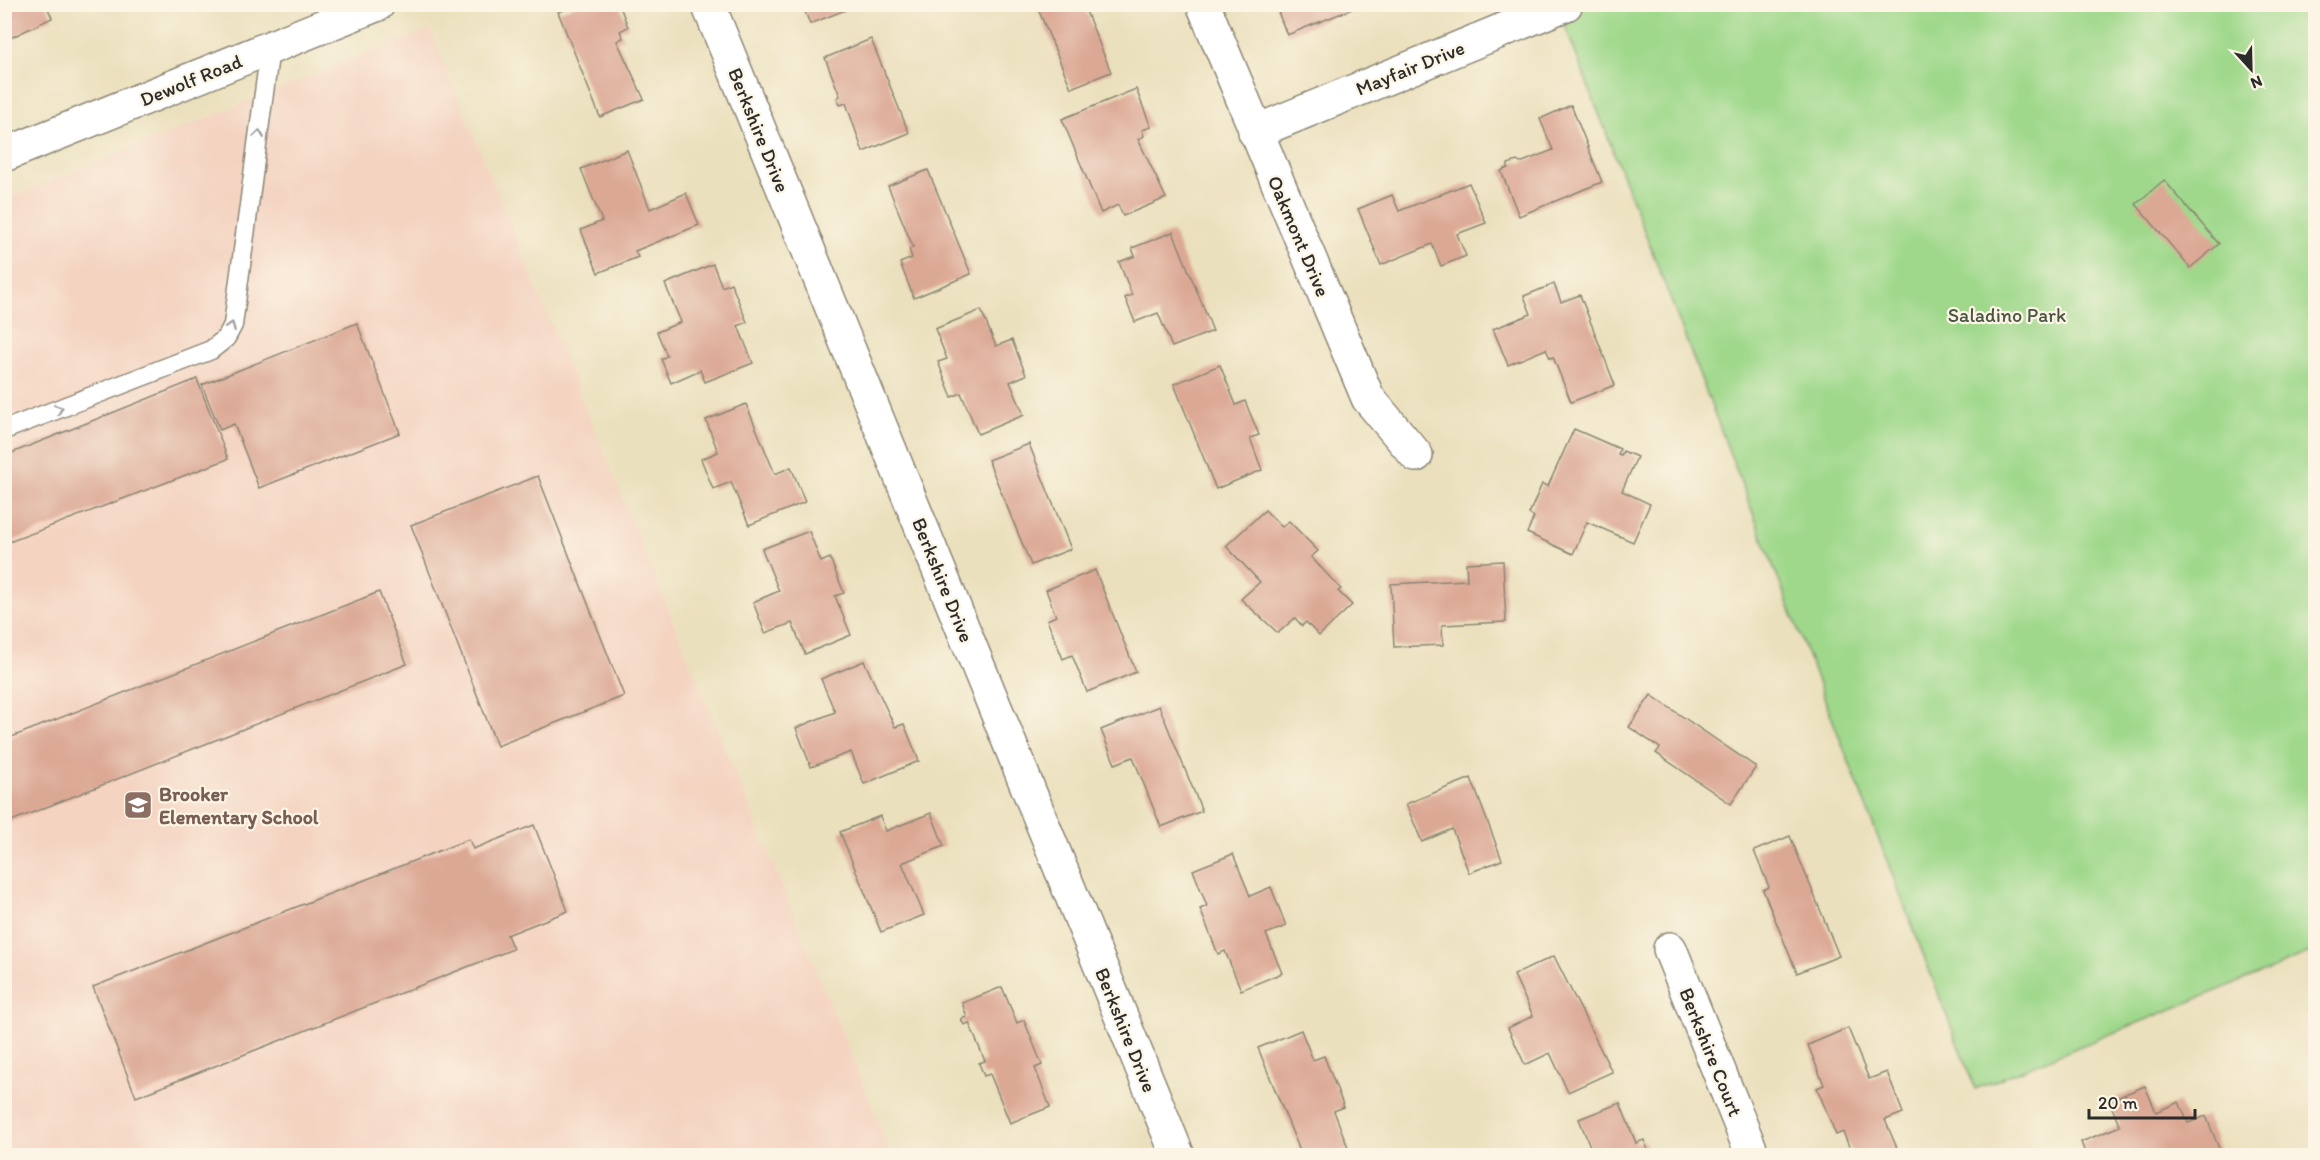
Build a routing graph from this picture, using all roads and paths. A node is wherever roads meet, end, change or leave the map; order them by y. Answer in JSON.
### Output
{"nodes":[{"id":1,"x":378,"y":4,"type":"edge"},
{"id":2,"x":708,"y":4,"type":"edge"},
{"id":3,"x":1203,"y":4,"type":"edge"},
{"id":4,"x":1566,"y":4,"type":"edge"},
{"id":5,"x":270,"y":48,"type":"junction"},
{"id":6,"x":1255,"y":132,"type":"junction"},
{"id":7,"x":4,"y":155,"type":"edge"},
{"id":8,"x":4,"y":430,"type":"edge"},
{"id":9,"x":1416,"y":454,"type":"dead end"},
{"id":10,"x":1670,"y":949,"type":"dead end"},
{"id":11,"x":1178,"y":1155,"type":"edge"},
{"id":12,"x":1753,"y":1155,"type":"edge"}],
"edges":[{"from":1,"to":5,"type":"street","name":"Dewolf Road"},
{"from":2,"to":11,"type":"street","name":"Berkshire Drive"},
{"from":3,"to":6,"type":"street","name":"Oakmont Drive"},
{"from":4,"to":6,"type":"street","name":"Mayfair Drive"},
{"from":5,"to":7,"type":"street","name":"Dewolf Road"},
{"from":8,"to":5,"type":"lane","one_way":true},
{"from":6,"to":9,"type":"street","name":"Oakmont Drive"},
{"from":10,"to":12,"type":"street","name":"Berkshire Court"}]}
